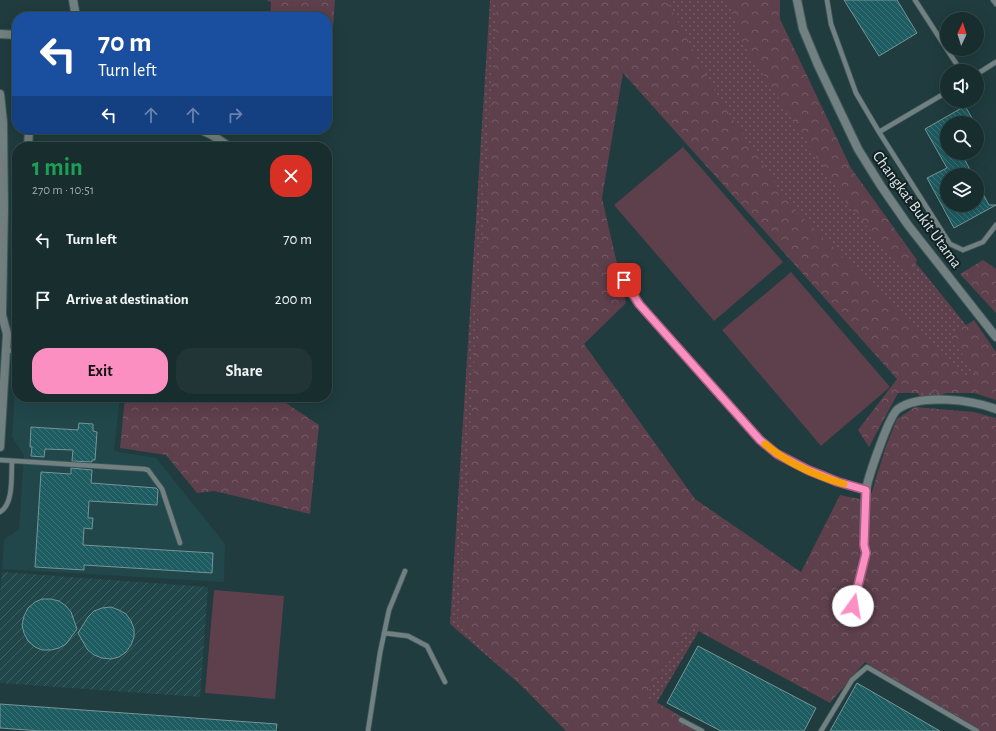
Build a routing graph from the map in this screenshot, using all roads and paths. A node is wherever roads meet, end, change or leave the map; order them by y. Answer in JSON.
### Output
{"nodes":[{"id":1,"x":73,"y":0,"type":"edge"},
{"id":2,"x":797,"y":0,"type":"edge"},
{"id":3,"x":827,"y":0,"type":"edge"},
{"id":4,"x":915,"y":0,"type":"edge"},
{"id":5,"x":993,"y":0,"type":"edge"},
{"id":6,"x":996,"y":4,"type":"edge"},
{"id":7,"x":75,"y":12,"type":"edge"},
{"id":8,"x":0,"y":34,"type":"edge"},
{"id":9,"x":12,"y":35,"type":"edge"},
{"id":10,"x":996,"y":62,"type":"edge"},
{"id":11,"x":956,"y":64,"type":"edge"},
{"id":12,"x":984,"y":70,"type":"edge"},
{"id":13,"x":0,"y":94,"type":"edge"},
{"id":14,"x":940,"y":96,"type":"edge"},
{"id":15,"x":879,"y":132,"type":"junction"},
{"id":16,"x":210,"y":134,"type":"edge"},
{"id":17,"x":222,"y":142,"type":"edge"},
{"id":18,"x":996,"y":225,"type":"edge"},
{"id":19,"x":624,"y":280,"type":"dead end"},
{"id":20,"x":1,"y":317,"type":"edge"},
{"id":21,"x":996,"y":337,"type":"edge"},
{"id":22,"x":6,"y":349,"type":"junction"},
{"id":23,"x":12,"y":351,"type":"edge"},
{"id":24,"x":996,"y":409,"type":"edge"},
{"id":25,"x":1,"y":412,"type":"edge"},
{"id":26,"x":1,"y":431,"type":"edge"},
{"id":27,"x":0,"y":447,"type":"edge"},
{"id":28,"x":0,"y":460,"type":"edge"},
{"id":29,"x":12,"y":461,"type":"junction"},
{"id":30,"x":866,"y":490,"type":"junction"},
{"id":31,"x":0,"y":512,"type":"edge"},
{"id":32,"x":180,"y":543,"type":"dead end"},
{"id":33,"x":404,"y":571,"type":"dead end"},
{"id":34,"x":853,"y":606,"type":"dead end"},
{"id":35,"x":384,"y":633,"type":"junction"},
{"id":36,"x":445,"y":682,"type":"dead end"},
{"id":37,"x":681,"y":720,"type":"dead end"},
{"id":38,"x":368,"y":731,"type":"edge"},
{"id":39,"x":702,"y":731,"type":"edge"},
{"id":40,"x":821,"y":731,"type":"edge"},
{"id":41,"x":977,"y":731,"type":"edge"}],
"edges":[{"from":1,"to":7,"type":"street"},
{"from":2,"to":21,"type":"street","name":"Changkat Bukit Utama"},
{"from":3,"to":15,"type":"lane"},
{"from":4,"to":11,"type":"lane"},
{"from":5,"to":6,"type":"lane"},
{"from":8,"to":9,"type":"street"},
{"from":10,"to":12,"type":"lane"},
{"from":13,"to":20,"type":"street"},
{"from":14,"to":15,"type":"lane"},
{"from":15,"to":18,"type":"lane"},
{"from":16,"to":17,"type":"street"},
{"from":19,"to":30,"type":"lane"},
{"from":20,"to":22,"type":"street"},
{"from":22,"to":23,"type":"lane"},
{"from":22,"to":25,"type":"street"},
{"from":24,"to":30,"type":"street"},
{"from":25,"to":26,"type":"street"},
{"from":26,"to":27,"type":"street"},
{"from":28,"to":29,"type":"lane"},
{"from":29,"to":31,"type":"lane"},
{"from":29,"to":32,"type":"lane"},
{"from":30,"to":34,"type":"street"},
{"from":33,"to":35,"type":"lane"},
{"from":35,"to":36,"type":"lane"},
{"from":35,"to":38,"type":"lane"},
{"from":37,"to":39,"type":"lane"},
{"from":40,"to":41,"type":"lane"}]}
